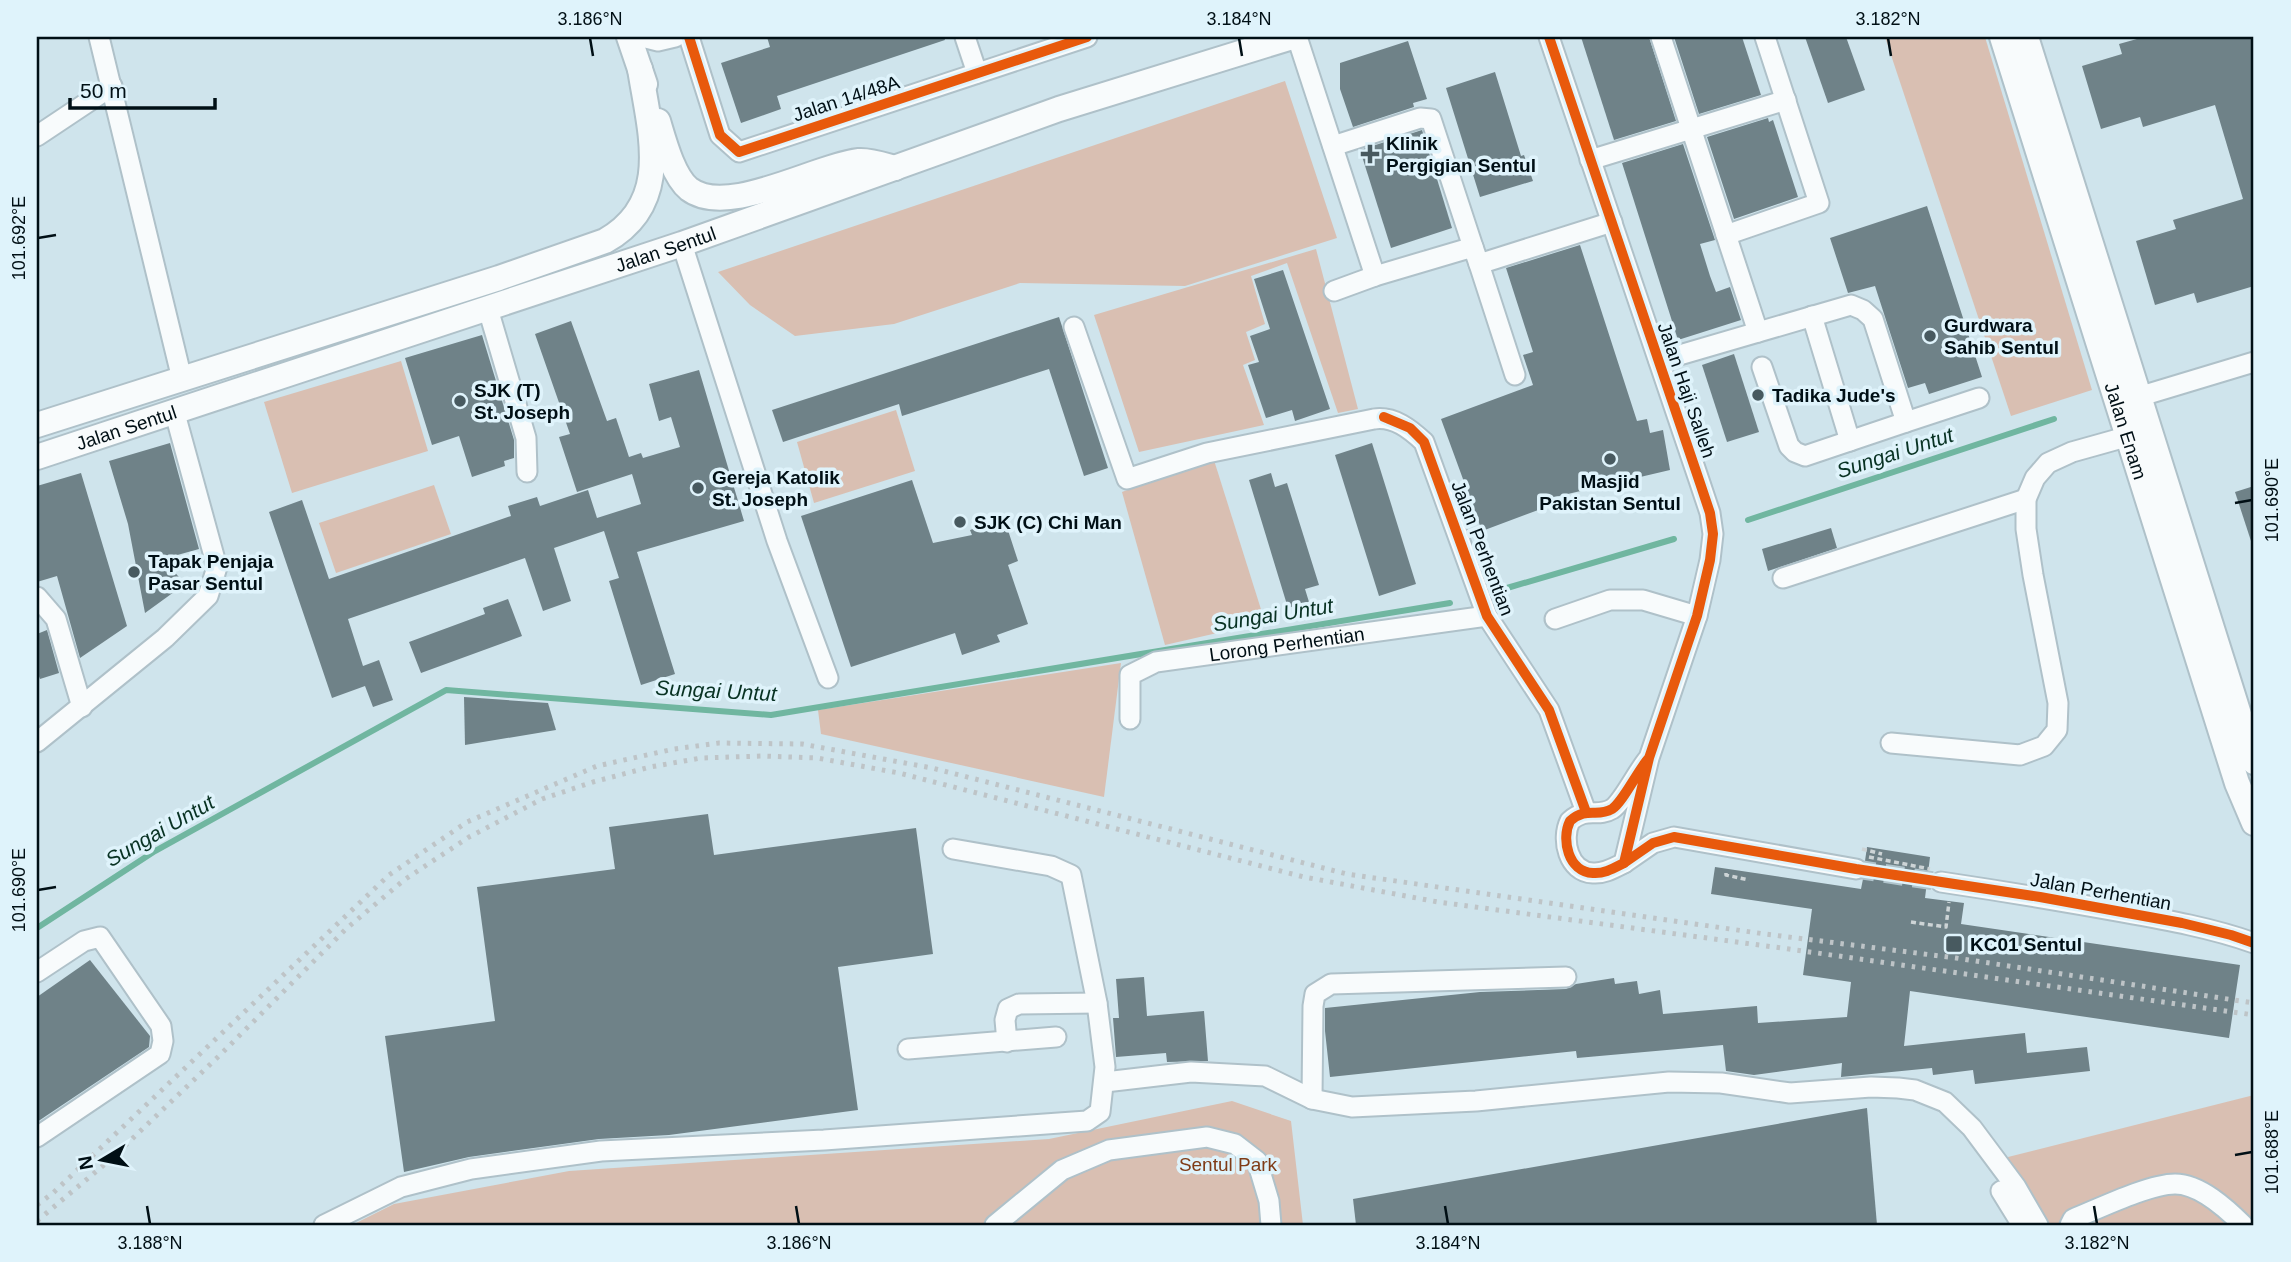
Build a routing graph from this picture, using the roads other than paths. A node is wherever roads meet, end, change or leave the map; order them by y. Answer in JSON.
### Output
{"nodes":[{"id":1,"x":99,"y":37,"type":"edge"},
{"id":2,"x":629,"y":37,"type":"edge"},
{"id":3,"x":642,"y":37,"type":"edge"},
{"id":4,"x":675,"y":37,"type":"edge"},
{"id":5,"x":689,"y":37,"type":"edge"},
{"id":6,"x":965,"y":37,"type":"edge"},
{"id":7,"x":1087,"y":37,"type":"edge"},
{"id":8,"x":1294,"y":37,"type":"edge"},
{"id":9,"x":1549,"y":37,"type":"edge"},
{"id":10,"x":1661,"y":37,"type":"edge"},
{"id":11,"x":1765,"y":37,"type":"edge"},
{"id":12,"x":2003,"y":37,"type":"edge"},
{"id":13,"x":2026,"y":37,"type":"edge"},
{"id":14,"x":640,"y":69,"type":"junction"},
{"id":15,"x":977,"y":73,"type":"junction"},
{"id":16,"x":112,"y":86,"type":"junction"},
{"id":17,"x":1786,"y":100,"type":"junction"},
{"id":18,"x":1691,"y":129,"type":"junction"},
{"id":19,"x":37,"y":136,"type":"edge"},
{"id":20,"x":1334,"y":146,"type":"junction"},
{"id":21,"x":1590,"y":160,"type":"junction"},
{"id":22,"x":896,"y":168,"type":"junction"},
{"id":23,"x":1612,"y":222,"type":"junction"},
{"id":24,"x":1726,"y":235,"type":"junction"},
{"id":25,"x":682,"y":244,"type":"junction"},
{"id":26,"x":1476,"y":256,"type":"junction"},
{"id":27,"x":1375,"y":276,"type":"junction"},
{"id":28,"x":1334,"y":291,"type":"dead end"},
{"id":29,"x":488,"y":309,"type":"junction"},
{"id":30,"x":1812,"y":316,"type":"junction"},
{"id":31,"x":1074,"y":327,"type":"dead end"},
{"id":32,"x":1758,"y":332,"type":"junction"},
{"id":33,"x":1658,"y":360,"type":"junction"},
{"id":34,"x":2254,"y":362,"type":"edge"},
{"id":35,"x":1762,"y":367,"type":"dead end"},
{"id":36,"x":1515,"y":375,"type":"dead end"},
{"id":37,"x":182,"y":379,"type":"junction"},
{"id":38,"x":1979,"y":398,"type":"dead end"},
{"id":39,"x":2128,"y":400,"type":"junction"},
{"id":40,"x":174,"y":410,"type":"junction"},
{"id":41,"x":1906,"y":422,"type":"junction"},
{"id":42,"x":37,"y":425,"type":"edge"},
{"id":43,"x":2139,"y":433,"type":"junction"},
{"id":44,"x":1850,"y":441,"type":"junction"},
{"id":45,"x":37,"y":457,"type":"edge"},
{"id":46,"x":527,"y":472,"type":"dead end"},
{"id":47,"x":2026,"y":499,"type":"junction"},
{"id":48,"x":1783,"y":578,"type":"dead end"},
{"id":49,"x":37,"y":597,"type":"edge"},
{"id":50,"x":1487,"y":616,"type":"junction"},
{"id":51,"x":1697,"y":616,"type":"junction"},
{"id":52,"x":1555,"y":619,"type":"dead end"},
{"id":53,"x":828,"y":678,"type":"dead end"},
{"id":54,"x":82,"y":707,"type":"junction"},
{"id":55,"x":1130,"y":719,"type":"dead end"},
{"id":56,"x":37,"y":742,"type":"edge"},
{"id":57,"x":1891,"y":743,"type":"dead end"},
{"id":58,"x":1649,"y":758,"type":"junction"},
{"id":59,"x":2254,"y":762,"type":"edge"},
{"id":60,"x":1581,"y":813,"type":"junction"},
{"id":61,"x":2254,"y":823,"type":"edge"},
{"id":62,"x":953,"y":849,"type":"dead end"},
{"id":63,"x":1624,"y":863,"type":"junction"},
{"id":64,"x":1856,"y":869,"type":"tunnel mouth"},
{"id":65,"x":1945,"y":889,"type":"tunnel mouth"},
{"id":66,"x":2254,"y":943,"type":"edge"},
{"id":67,"x":37,"y":972,"type":"edge"},
{"id":68,"x":1566,"y":977,"type":"dead end"},
{"id":69,"x":1097,"y":1003,"type":"junction"},
{"id":70,"x":1056,"y":1037,"type":"dead end"},
{"id":71,"x":1007,"y":1042,"type":"junction"},
{"id":72,"x":908,"y":1049,"type":"dead end"},
{"id":73,"x":1105,"y":1082,"type":"junction"},
{"id":74,"x":1312,"y":1099,"type":"junction"},
{"id":75,"x":37,"y":1137,"type":"edge"},
{"id":76,"x":2001,"y":1191,"type":"dead end"},
{"id":77,"x":324,"y":1225,"type":"edge"},
{"id":78,"x":995,"y":1225,"type":"edge"},
{"id":79,"x":1271,"y":1225,"type":"edge"},
{"id":80,"x":2022,"y":1225,"type":"edge"},
{"id":81,"x":2038,"y":1225,"type":"edge"},
{"id":82,"x":2070,"y":1225,"type":"edge"},
{"id":83,"x":2244,"y":1225,"type":"edge"}],
"edges":[{"from":1,"to":16,"type":"street"},
{"from":2,"to":14,"type":"main road"},
{"from":3,"to":4,"type":"street"},
{"from":5,"to":15,"type":"street","name":"Jalan 14/48A"},
{"from":6,"to":15,"type":"street"},
{"from":7,"to":15,"type":"street","name":"Jalan 14/48A"},
{"from":8,"to":20,"type":"street"},
{"from":8,"to":22,"type":"main road","name":"Jalan Sentul"},
{"from":9,"to":21,"type":"street","name":"Jalan Haji Salleh"},
{"from":10,"to":18,"type":"street"},
{"from":11,"to":17,"type":"street"},
{"from":12,"to":39,"type":"main road","name":"Jalan Enam"},
{"from":13,"to":39,"type":"main road","name":"Jalan Enam"},
{"from":14,"to":22,"type":"main road"},
{"from":14,"to":37,"type":"main road","name":"Jalan Sentul"},
{"from":16,"to":19,"type":"street"},
{"from":16,"to":37,"type":"street"},
{"from":17,"to":18,"type":"street"},
{"from":17,"to":24,"type":"street"},
{"from":18,"to":21,"type":"street"},
{"from":18,"to":24,"type":"street"},
{"from":20,"to":26,"type":"street"},
{"from":20,"to":27,"type":"street"},
{"from":21,"to":23,"type":"street","name":"Jalan Haji Salleh"},
{"from":22,"to":25,"type":"main road","name":"Jalan Sentul"},
{"from":23,"to":26,"type":"street"},
{"from":23,"to":33,"type":"street","name":"Jalan Haji Salleh"},
{"from":24,"to":32,"type":"street"},
{"from":25,"to":29,"type":"main road","name":"Jalan Sentul"},
{"from":25,"to":53,"type":"street"},
{"from":26,"to":27,"type":"street"},
{"from":26,"to":36,"type":"street"},
{"from":27,"to":28,"type":"street"},
{"from":29,"to":40,"type":"main road","name":"Jalan Sentul"},
{"from":29,"to":46,"type":"street"},
{"from":30,"to":32,"type":"street"},
{"from":30,"to":41,"type":"street"},
{"from":30,"to":44,"type":"street"},
{"from":31,"to":50,"type":"street","name":"Jalan Perhentian"},
{"from":32,"to":33,"type":"street"},
{"from":33,"to":51,"type":"street","name":"Jalan Haji Salleh"},
{"from":34,"to":39,"type":"street"},
{"from":35,"to":44,"type":"street"},
{"from":37,"to":42,"type":"main road","name":"Jalan Sentul"},
{"from":38,"to":41,"type":"street"},
{"from":39,"to":43,"type":"main road","name":"Jalan Enam"},
{"from":40,"to":45,"type":"main road","name":"Jalan Sentul"},
{"from":40,"to":54,"type":"street"},
{"from":41,"to":44,"type":"street"},
{"from":43,"to":47,"type":"street"},
{"from":43,"to":59,"type":"main road","name":"Jalan Enam"},
{"from":43,"to":61,"type":"main road","name":"Jalan Enam"},
{"from":47,"to":48,"type":"street"},
{"from":47,"to":57,"type":"street"},
{"from":49,"to":54,"type":"street"},
{"from":50,"to":55,"type":"street","name":"Lorong Perhentian"},
{"from":50,"to":60,"type":"street","name":"Jalan Perhentian"},
{"from":51,"to":52,"type":"street"},
{"from":51,"to":58,"type":"street","name":"Jalan Haji Salleh"},
{"from":54,"to":56,"type":"street"},
{"from":58,"to":60,"type":"street","name":"Jalan Haji Salleh"},
{"from":58,"to":63,"type":"street","name":"Jalan Haji Salleh"},
{"from":60,"to":63,"type":"street"},
{"from":62,"to":69,"type":"street"},
{"from":63,"to":64,"type":"street"},
{"from":65,"to":66,"type":"street","name":"Jalan Perhentian"},
{"from":67,"to":75,"type":"street"},
{"from":68,"to":74,"type":"street"},
{"from":69,"to":71,"type":"street"},
{"from":69,"to":73,"type":"street"},
{"from":70,"to":71,"type":"street"},
{"from":71,"to":72,"type":"street"},
{"from":73,"to":74,"type":"street"},
{"from":73,"to":77,"type":"street"},
{"from":74,"to":81,"type":"street"},
{"from":76,"to":80,"type":"street"},
{"from":78,"to":79,"type":"street"},
{"from":82,"to":83,"type":"street"}]}
